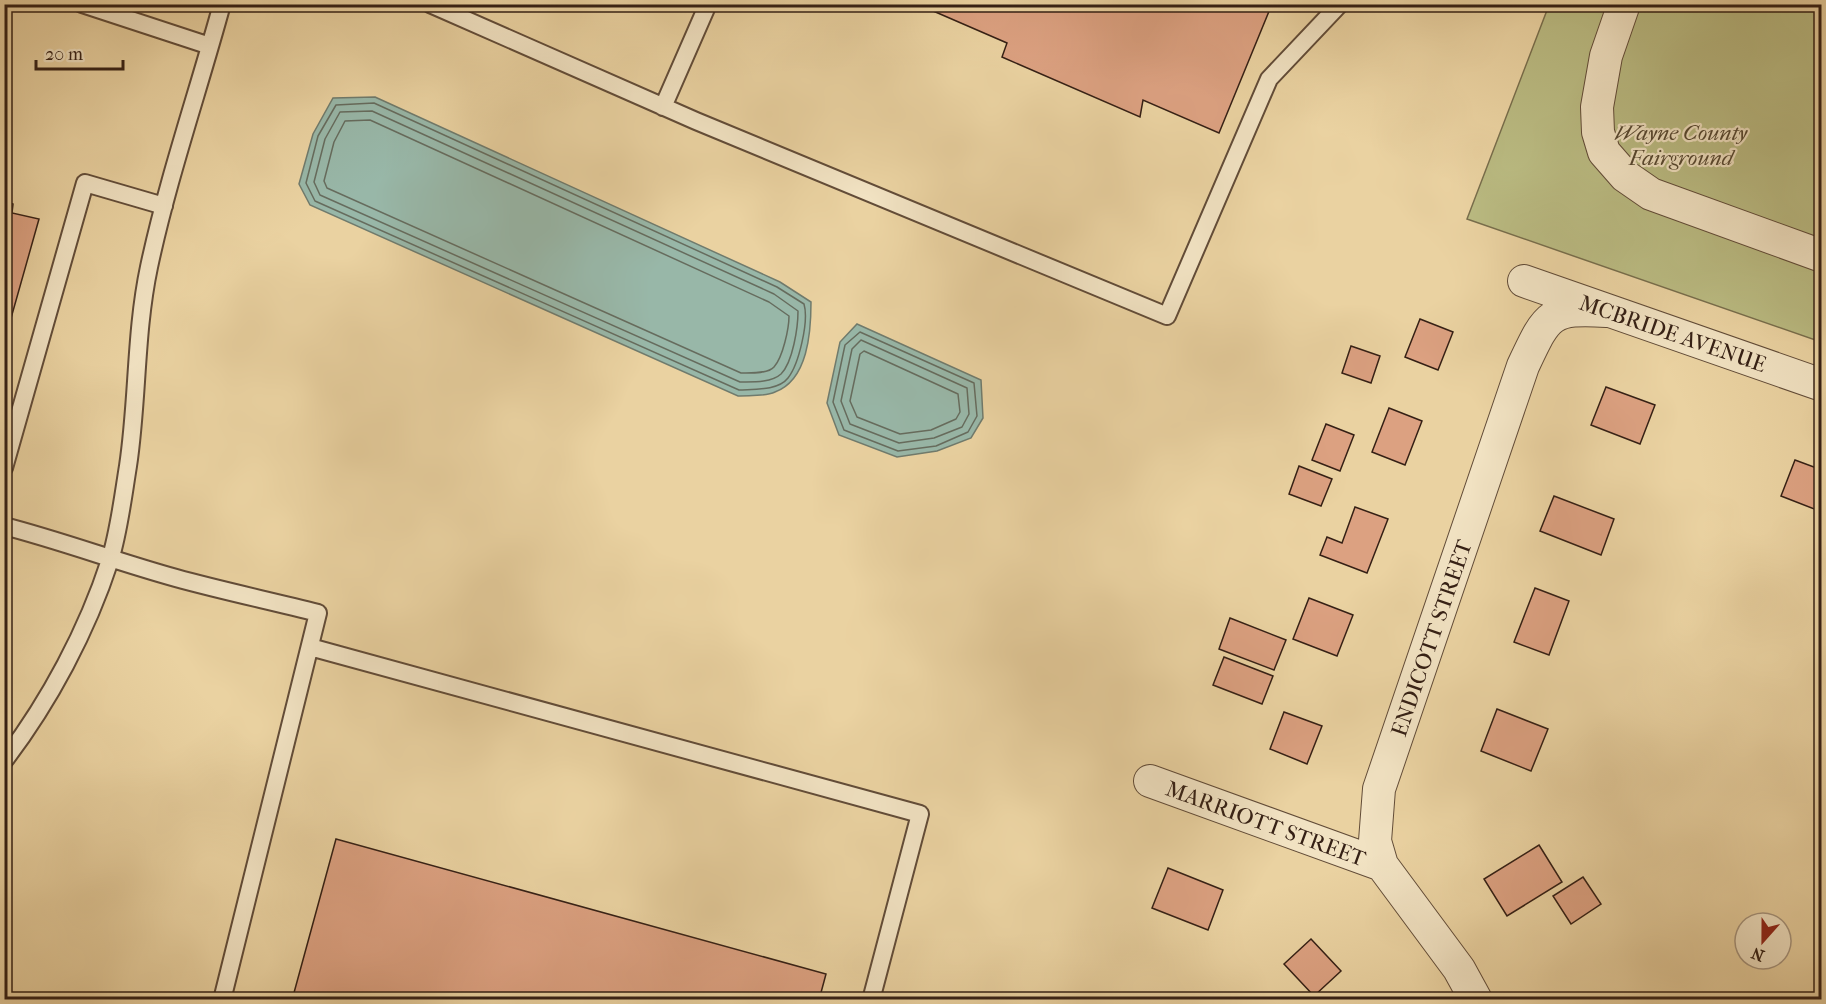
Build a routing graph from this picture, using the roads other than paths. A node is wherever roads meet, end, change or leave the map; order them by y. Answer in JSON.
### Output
{"nodes":[{"id":1,"x":81,"y":4,"type":"edge"},
{"id":2,"x":222,"y":4,"type":"edge"},
{"id":3,"x":430,"y":4,"type":"edge"},
{"id":4,"x":708,"y":4,"type":"edge"},
{"id":5,"x":1340,"y":4,"type":"edge"},
{"id":6,"x":1624,"y":4,"type":"edge"},
{"id":7,"x":210,"y":46,"type":"junction"},
{"id":8,"x":663,"y":107,"type":"junction"},
{"id":9,"x":164,"y":206,"type":"junction"},
{"id":10,"x":1821,"y":256,"type":"edge"},
{"id":11,"x":1524,"y":281,"type":"dead end"},
{"id":12,"x":1607,"y":311,"type":"junction"},
{"id":13,"x":1821,"y":385,"type":"edge"},
{"id":14,"x":9,"y":436,"type":"edge"},
{"id":15,"x":4,"y":468,"type":"edge"},
{"id":16,"x":4,"y":526,"type":"edge"},
{"id":17,"x":110,"y":558,"type":"junction"},
{"id":18,"x":310,"y":647,"type":"junction"},
{"id":19,"x":4,"y":761,"type":"edge"},
{"id":20,"x":1150,"y":781,"type":"dead end"},
{"id":21,"x":1382,"y":865,"type":"junction"},
{"id":22,"x":222,"y":999,"type":"edge"},
{"id":23,"x":871,"y":999,"type":"edge"},
{"id":24,"x":1476,"y":999,"type":"edge"}],
"edges":[{"from":1,"to":7,"type":"lane"},
{"from":2,"to":7,"type":"lane"},
{"from":3,"to":8,"type":"lane"},
{"from":4,"to":8,"type":"lane"},
{"from":5,"to":8,"type":"lane"},
{"from":6,"to":10,"type":"street"},
{"from":7,"to":9,"type":"lane"},
{"from":9,"to":14,"type":"lane"},
{"from":9,"to":17,"type":"lane"},
{"from":11,"to":12,"type":"street","name":"MCBRIDE AVENUE"},
{"from":12,"to":13,"type":"street","name":"MCBRIDE AVENUE"},
{"from":12,"to":21,"type":"street","name":"ENDICOTT STREET"},
{"from":14,"to":15,"type":"lane"},
{"from":16,"to":17,"type":"lane"},
{"from":17,"to":18,"type":"lane"},
{"from":17,"to":19,"type":"lane"},
{"from":18,"to":22,"type":"lane"},
{"from":18,"to":23,"type":"lane"},
{"from":20,"to":21,"type":"street","name":"MARRIOTT STREET"},
{"from":21,"to":24,"type":"street","name":"ENDICOTT STREET"}]}
